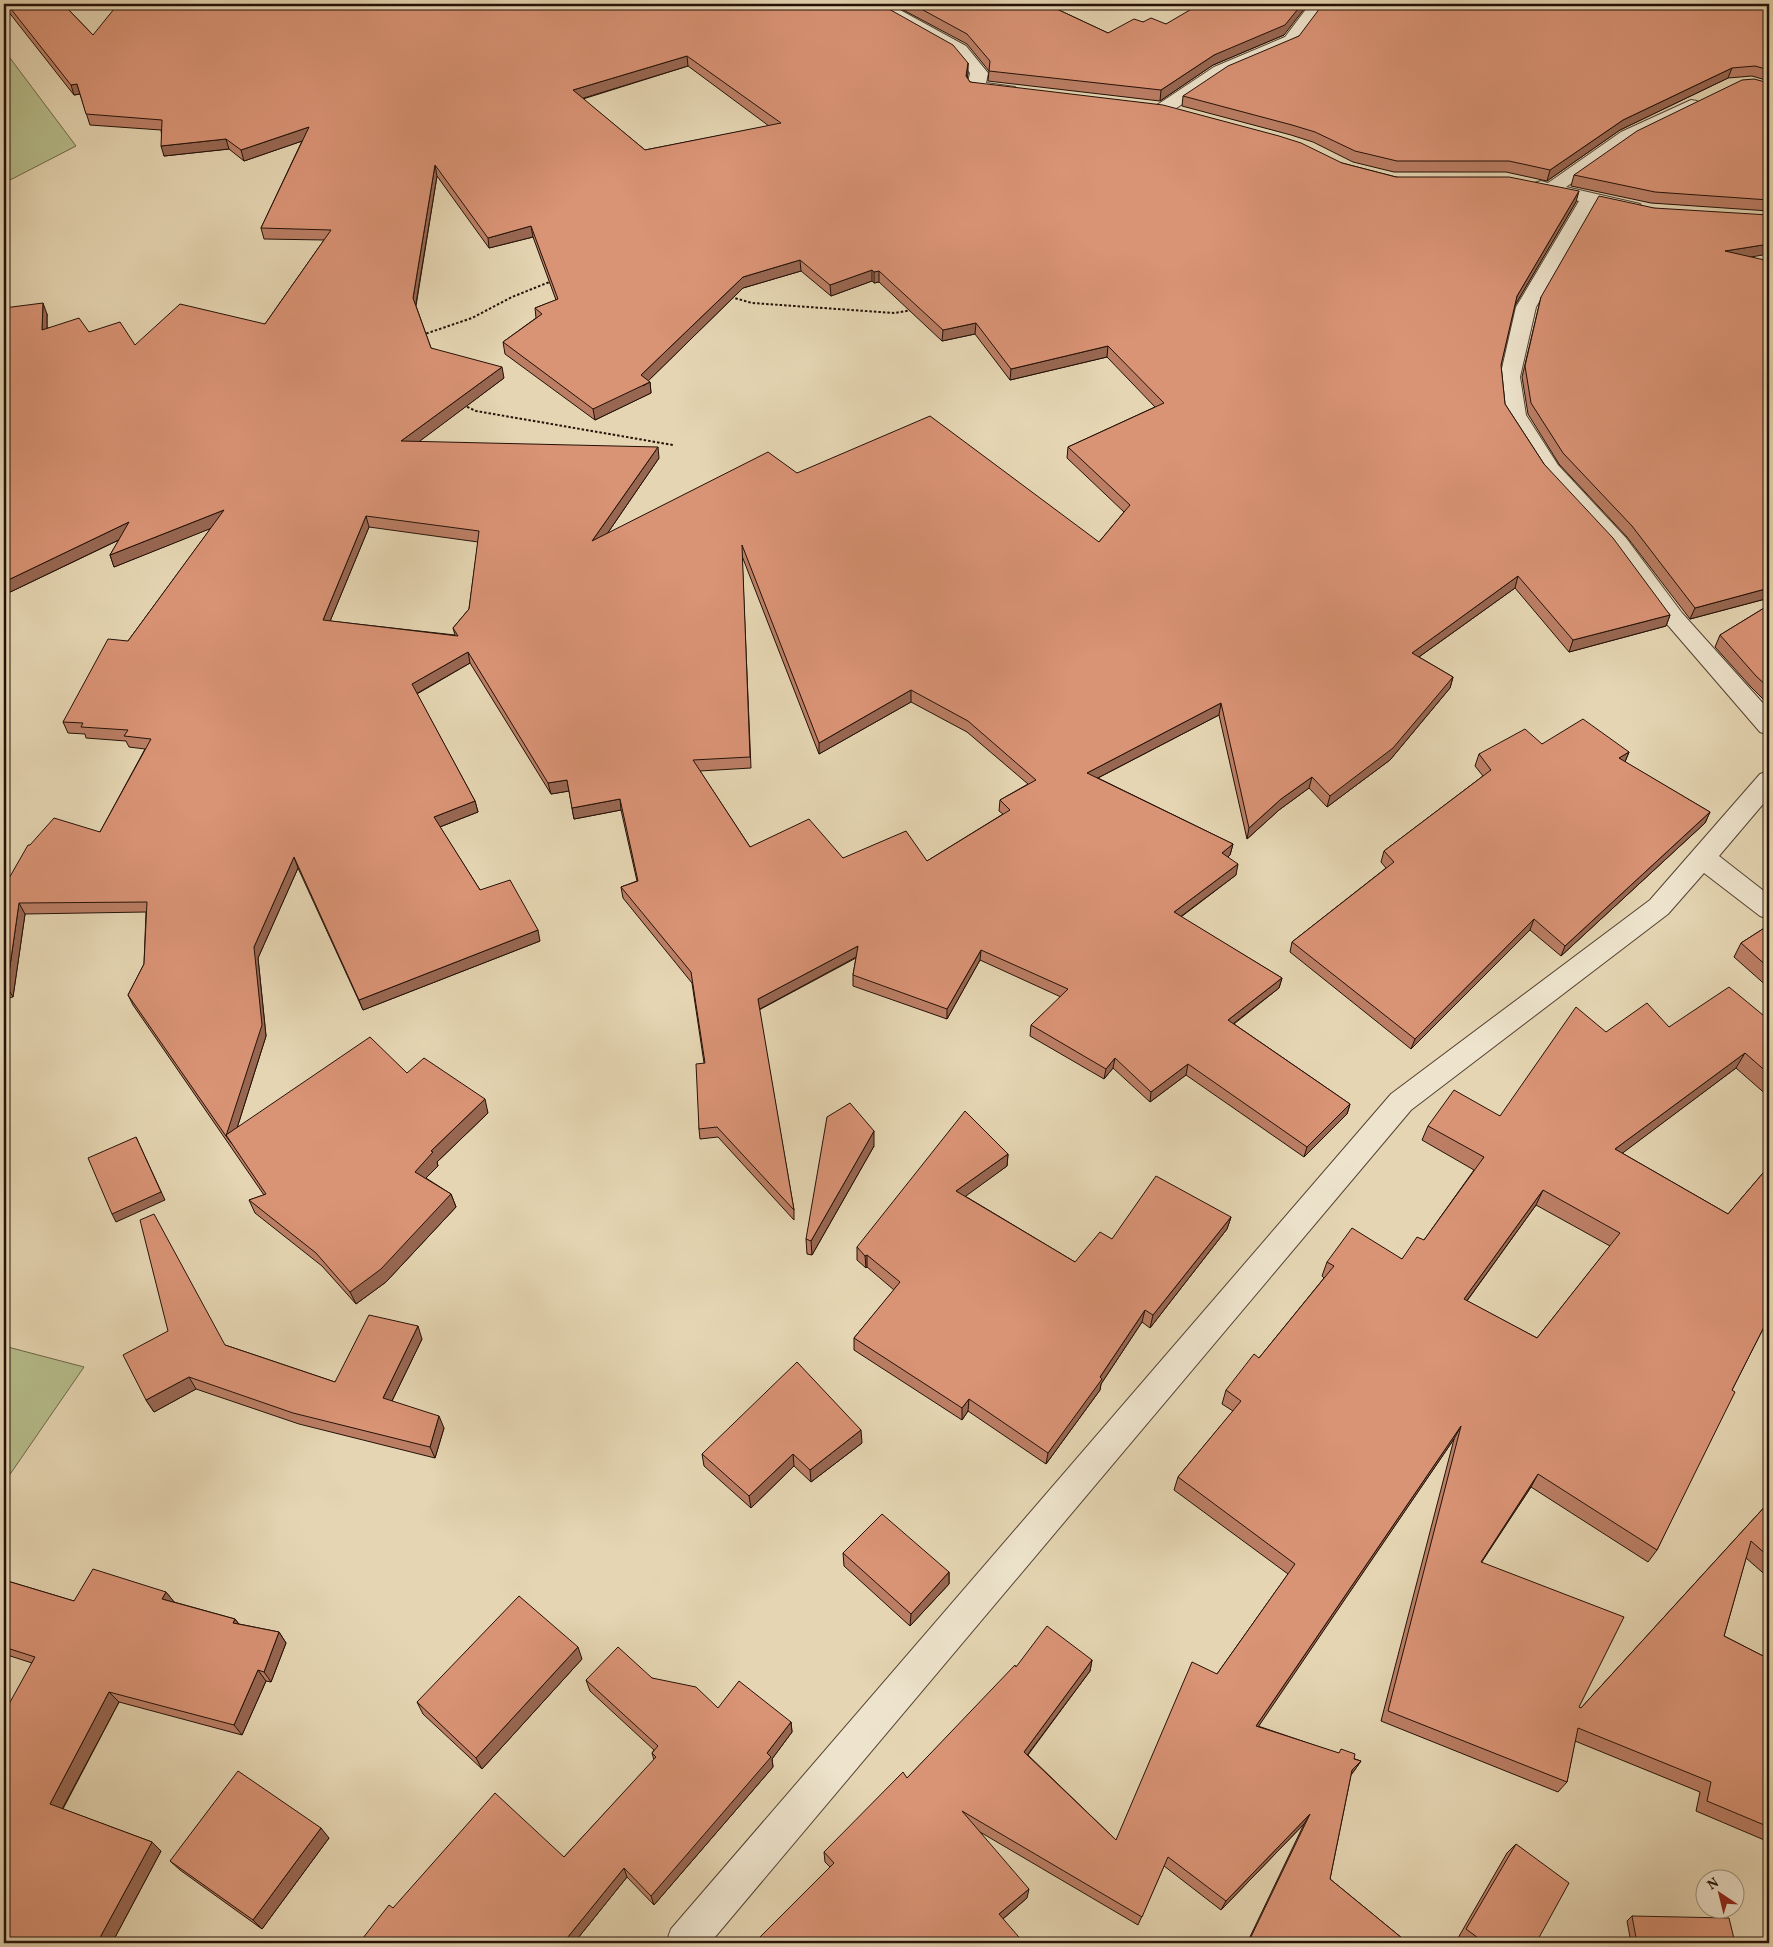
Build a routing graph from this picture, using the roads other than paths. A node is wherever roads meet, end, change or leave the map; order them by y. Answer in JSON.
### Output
{"nodes":[{"id":1,"x":877,"y":4,"type":"edge"},
{"id":2,"x":1318,"y":4,"type":"edge"},
{"id":3,"x":1025,"y":93,"type":"edge"},
{"id":4,"x":1706,"y":98,"type":"edge"},
{"id":5,"x":1143,"y":107,"type":"edge"},
{"id":6,"x":1163,"y":110,"type":"junction"},
{"id":7,"x":1182,"y":114,"type":"edge"},
{"id":8,"x":1524,"y":184,"type":"edge"},
{"id":9,"x":1551,"y":189,"type":"junction"},
{"id":10,"x":1590,"y":198,"type":"junction"},
{"id":11,"x":1651,"y":211,"type":"edge"},
{"id":12,"x":1769,"y":726,"type":"edge"},
{"id":13,"x":1769,"y":780,"type":"edge"},
{"id":14,"x":1702,"y":857,"type":"junction"},
{"id":15,"x":1769,"y":910,"type":"edge"},
{"id":16,"x":685,"y":1943,"type":"edge"}],
"edges":[{"from":1,"to":3,"type":"street"},
{"from":2,"to":6,"type":"street"},
{"from":4,"to":9,"type":"street"},
{"from":5,"to":6,"type":"street"},
{"from":6,"to":7,"type":"street"},
{"from":8,"to":9,"type":"street"},
{"from":9,"to":10,"type":"street"},
{"from":10,"to":11,"type":"street"},
{"from":10,"to":12,"type":"street"},
{"from":13,"to":14,"type":"street"},
{"from":14,"to":15,"type":"street"},
{"from":14,"to":16,"type":"street"}]}
